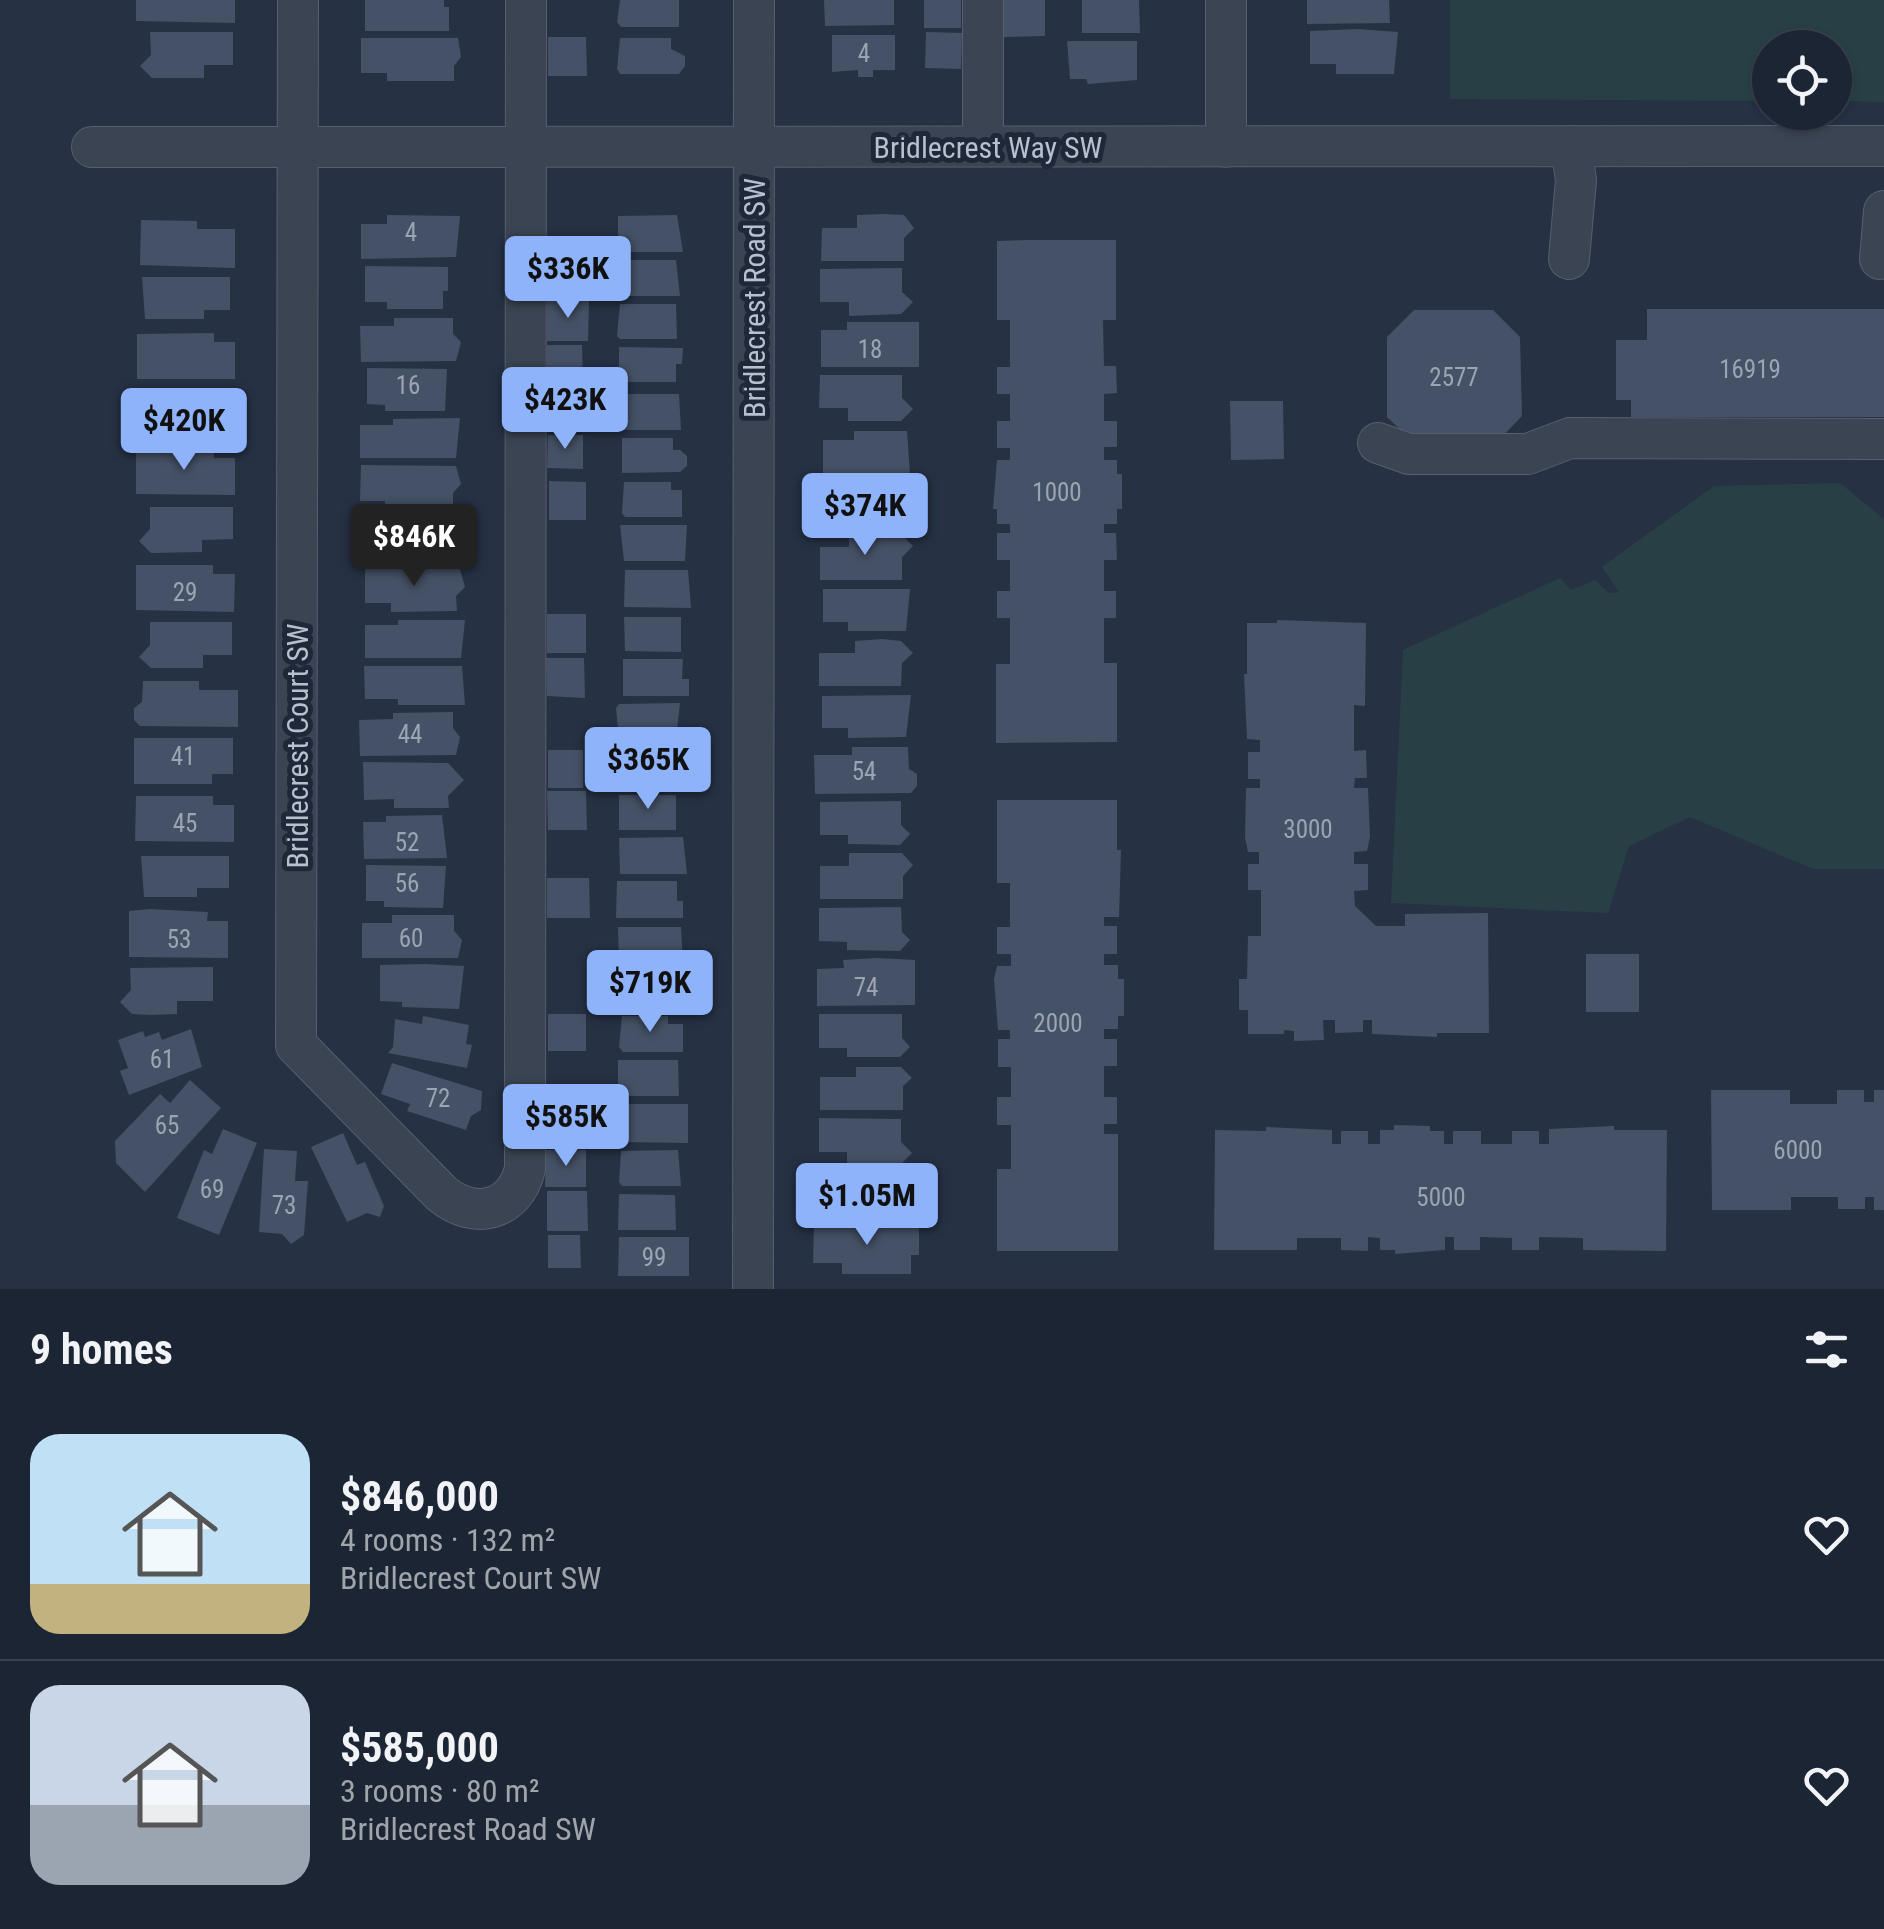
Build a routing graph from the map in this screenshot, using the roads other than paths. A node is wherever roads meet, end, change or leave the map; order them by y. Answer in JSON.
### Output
{"nodes":[{"id":1,"x":298,"y":0,"type":"edge"},
{"id":2,"x":526,"y":0,"type":"edge"},
{"id":3,"x":754,"y":0,"type":"edge"},
{"id":4,"x":983,"y":0,"type":"edge"},
{"id":5,"x":1226,"y":0,"type":"edge"},
{"id":6,"x":982,"y":146,"type":"junction"},
{"id":7,"x":1570,"y":146,"type":"junction"},
{"id":8,"x":755,"y":147,"type":"junction"},
{"id":9,"x":1226,"y":147,"type":"junction"},
{"id":10,"x":92,"y":148,"type":"dead end"},
{"id":11,"x":298,"y":148,"type":"junction"},
{"id":12,"x":526,"y":148,"type":"junction"},
{"id":13,"x":1883,"y":152,"type":"edge"},
{"id":14,"x":1884,"y":211,"type":"edge"},
{"id":15,"x":1880,"y":258,"type":"dead end"},
{"id":16,"x":1569,"y":259,"type":"dead end"},
{"id":17,"x":1884,"y":439,"type":"edge"},
{"id":18,"x":1378,"y":443,"type":"dead end"},
{"id":19,"x":753,"y":1289,"type":"edge"}],
"edges":[{"from":1,"to":11,"type":"street","name":"Bridlecrest Court SW"},
{"from":2,"to":12,"type":"street"},
{"from":3,"to":8,"type":"street","name":"Bridlecrest Road SW"},
{"from":4,"to":6,"type":"street"},
{"from":5,"to":9,"type":"street"},
{"from":6,"to":8,"type":"street","name":"Bridlecrest Way SW"},
{"from":6,"to":9,"type":"street","name":"Bridlecrest Way SW"},
{"from":7,"to":9,"type":"street","name":"Bridlecrest Way SW"},
{"from":7,"to":13,"type":"street","name":"Bridlecrest Way SW"},
{"from":7,"to":16,"type":"street"},
{"from":8,"to":12,"type":"street","name":"Bridlecrest Way SW"},
{"from":8,"to":19,"type":"street","name":"Bridlecrest Road SW"},
{"from":10,"to":11,"type":"street","name":"Bridlecrest Way SW"},
{"from":11,"to":12,"type":"street","name":"Bridlecrest Way SW"},
{"from":11,"to":12,"type":"street","name":"Bridlecrest Court SW"},
{"from":14,"to":15,"type":"street"},
{"from":17,"to":18,"type":"street"}]}
